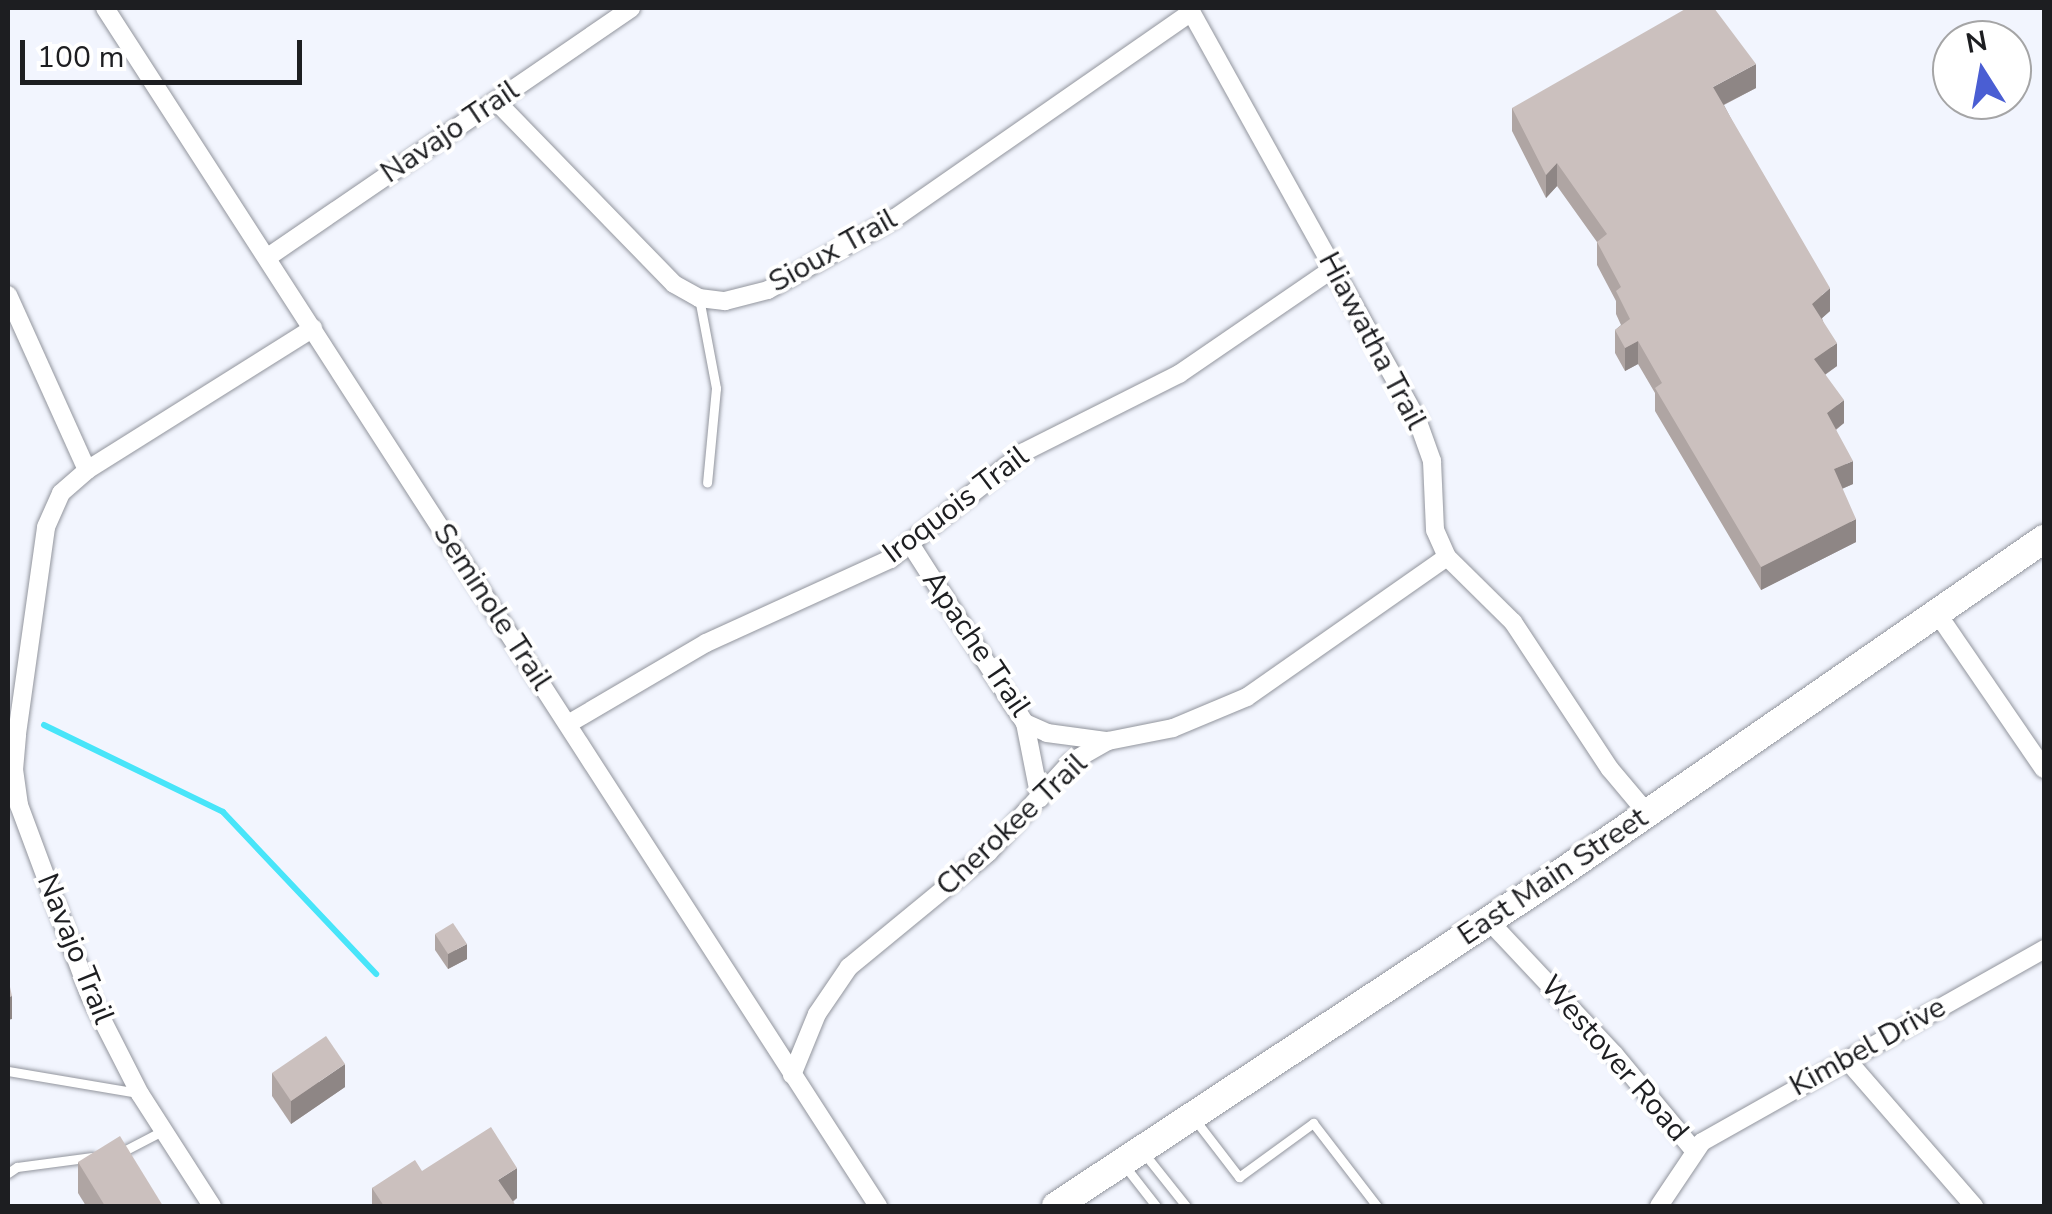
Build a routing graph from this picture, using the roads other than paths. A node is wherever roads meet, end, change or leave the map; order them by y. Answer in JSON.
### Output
{"nodes":[{"id":1,"x":106,"y":8,"type":"edge"},
{"id":2,"x":631,"y":8,"type":"edge"},
{"id":3,"x":1190,"y":10,"type":"edge"},
{"id":4,"x":496,"y":101,"type":"junction"},
{"id":5,"x":268,"y":257,"type":"junction"},
{"id":6,"x":1334,"y":268,"type":"junction"},
{"id":7,"x":8,"y":294,"type":"edge"},
{"id":8,"x":699,"y":298,"type":"junction"},
{"id":9,"x":313,"y":328,"type":"junction"},
{"id":10,"x":87,"y":470,"type":"junction"},
{"id":11,"x":707,"y":484,"type":"dead end"},
{"id":12,"x":2044,"y":539,"type":"edge"},
{"id":13,"x":911,"y":546,"type":"junction"},
{"id":14,"x":1447,"y":557,"type":"junction"},
{"id":15,"x":1937,"y":613,"type":"junction"},
{"id":16,"x":1025,"y":723,"type":"junction"},
{"id":17,"x":568,"y":724,"type":"junction"},
{"id":18,"x":1108,"y":741,"type":"junction"},
{"id":19,"x":2044,"y":769,"type":"edge"},
{"id":20,"x":1040,"y":799,"type":"junction"},
{"id":21,"x":13,"y":806,"type":"edge"},
{"id":22,"x":1646,"y":814,"type":"junction"},
{"id":23,"x":1489,"y":921,"type":"junction"},
{"id":24,"x":2044,"y":948,"type":"edge"},
{"id":25,"x":1847,"y":1060,"type":"junction"},
{"id":26,"x":8,"y":1070,"type":"edge"},
{"id":27,"x":792,"y":1075,"type":"junction"},
{"id":28,"x":140,"y":1094,"type":"junction"},
{"id":29,"x":1193,"y":1116,"type":"junction"},
{"id":30,"x":164,"y":1130,"type":"junction"},
{"id":31,"x":1693,"y":1150,"type":"junction"},
{"id":32,"x":1132,"y":1156,"type":"junction"},
{"id":33,"x":8,"y":1173,"type":"edge"},
{"id":34,"x":212,"y":1206,"type":"edge"},
{"id":35,"x":878,"y":1206,"type":"edge"},
{"id":36,"x":1056,"y":1206,"type":"edge"},
{"id":37,"x":1156,"y":1206,"type":"edge"},
{"id":38,"x":1186,"y":1206,"type":"edge"},
{"id":39,"x":1377,"y":1206,"type":"edge"},
{"id":40,"x":1659,"y":1206,"type":"edge"},
{"id":41,"x":1974,"y":1206,"type":"edge"}],
"edges":[{"from":1,"to":5,"type":"street","name":"Seminole Trail"},
{"from":2,"to":4,"type":"street","name":"Navajo Trail"},
{"from":3,"to":6,"type":"street","name":"Hiawatha Trail"},
{"from":3,"to":8,"type":"street","name":"Sioux Trail"},
{"from":4,"to":5,"type":"street","name":"Navajo Trail"},
{"from":4,"to":8,"type":"street"},
{"from":5,"to":9,"type":"street","name":"Seminole Trail"},
{"from":6,"to":13,"type":"street","name":"Iroquois Trail"},
{"from":6,"to":14,"type":"street","name":"Hiawatha Trail"},
{"from":7,"to":10,"type":"street"},
{"from":8,"to":11,"type":"lane"},
{"from":9,"to":10,"type":"street","name":"Navajo Trail"},
{"from":9,"to":17,"type":"street","name":"Seminole Trail"},
{"from":10,"to":21,"type":"street","name":"Navajo Trail"},
{"from":12,"to":15,"type":"main road","name":"East Main Street"},
{"from":13,"to":16,"type":"street","name":"Apache Trail"},
{"from":13,"to":17,"type":"street","name":"Iroquois Trail"},
{"from":14,"to":18,"type":"street","name":"Cherokee Trail"},
{"from":14,"to":22,"type":"street"},
{"from":15,"to":19,"type":"street"},
{"from":15,"to":22,"type":"main road","name":"East Main Street"},
{"from":16,"to":18,"type":"street","name":"Apache Trail"},
{"from":16,"to":20,"type":"street"},
{"from":17,"to":27,"type":"street","name":"Seminole Trail"},
{"from":18,"to":20,"type":"street","name":"Cherokee Trail"},
{"from":20,"to":27,"type":"street","name":"Cherokee Trail"},
{"from":21,"to":28,"type":"street","name":"Navajo Trail"},
{"from":22,"to":23,"type":"main road","name":"East Main Street"},
{"from":23,"to":29,"type":"main road","name":"East Main Street"},
{"from":23,"to":31,"type":"street","name":"Westover Road"},
{"from":24,"to":25,"type":"street","name":"Kimbel Drive"},
{"from":25,"to":31,"type":"street","name":"Kimbel Drive"},
{"from":25,"to":41,"type":"street"},
{"from":26,"to":28,"type":"lane"},
{"from":27,"to":35,"type":"street","name":"Seminole Trail"},
{"from":28,"to":30,"type":"street","name":"Navajo Trail"},
{"from":29,"to":32,"type":"main road","name":"East Main Street"},
{"from":29,"to":39,"type":"lane"},
{"from":30,"to":33,"type":"lane"},
{"from":30,"to":34,"type":"street","name":"Navajo Trail"},
{"from":31,"to":40,"type":"street","name":"Westover Road"},
{"from":32,"to":36,"type":"main road","name":"East Main Street"},
{"from":32,"to":37,"type":"lane"},
{"from":32,"to":38,"type":"lane"}]}
